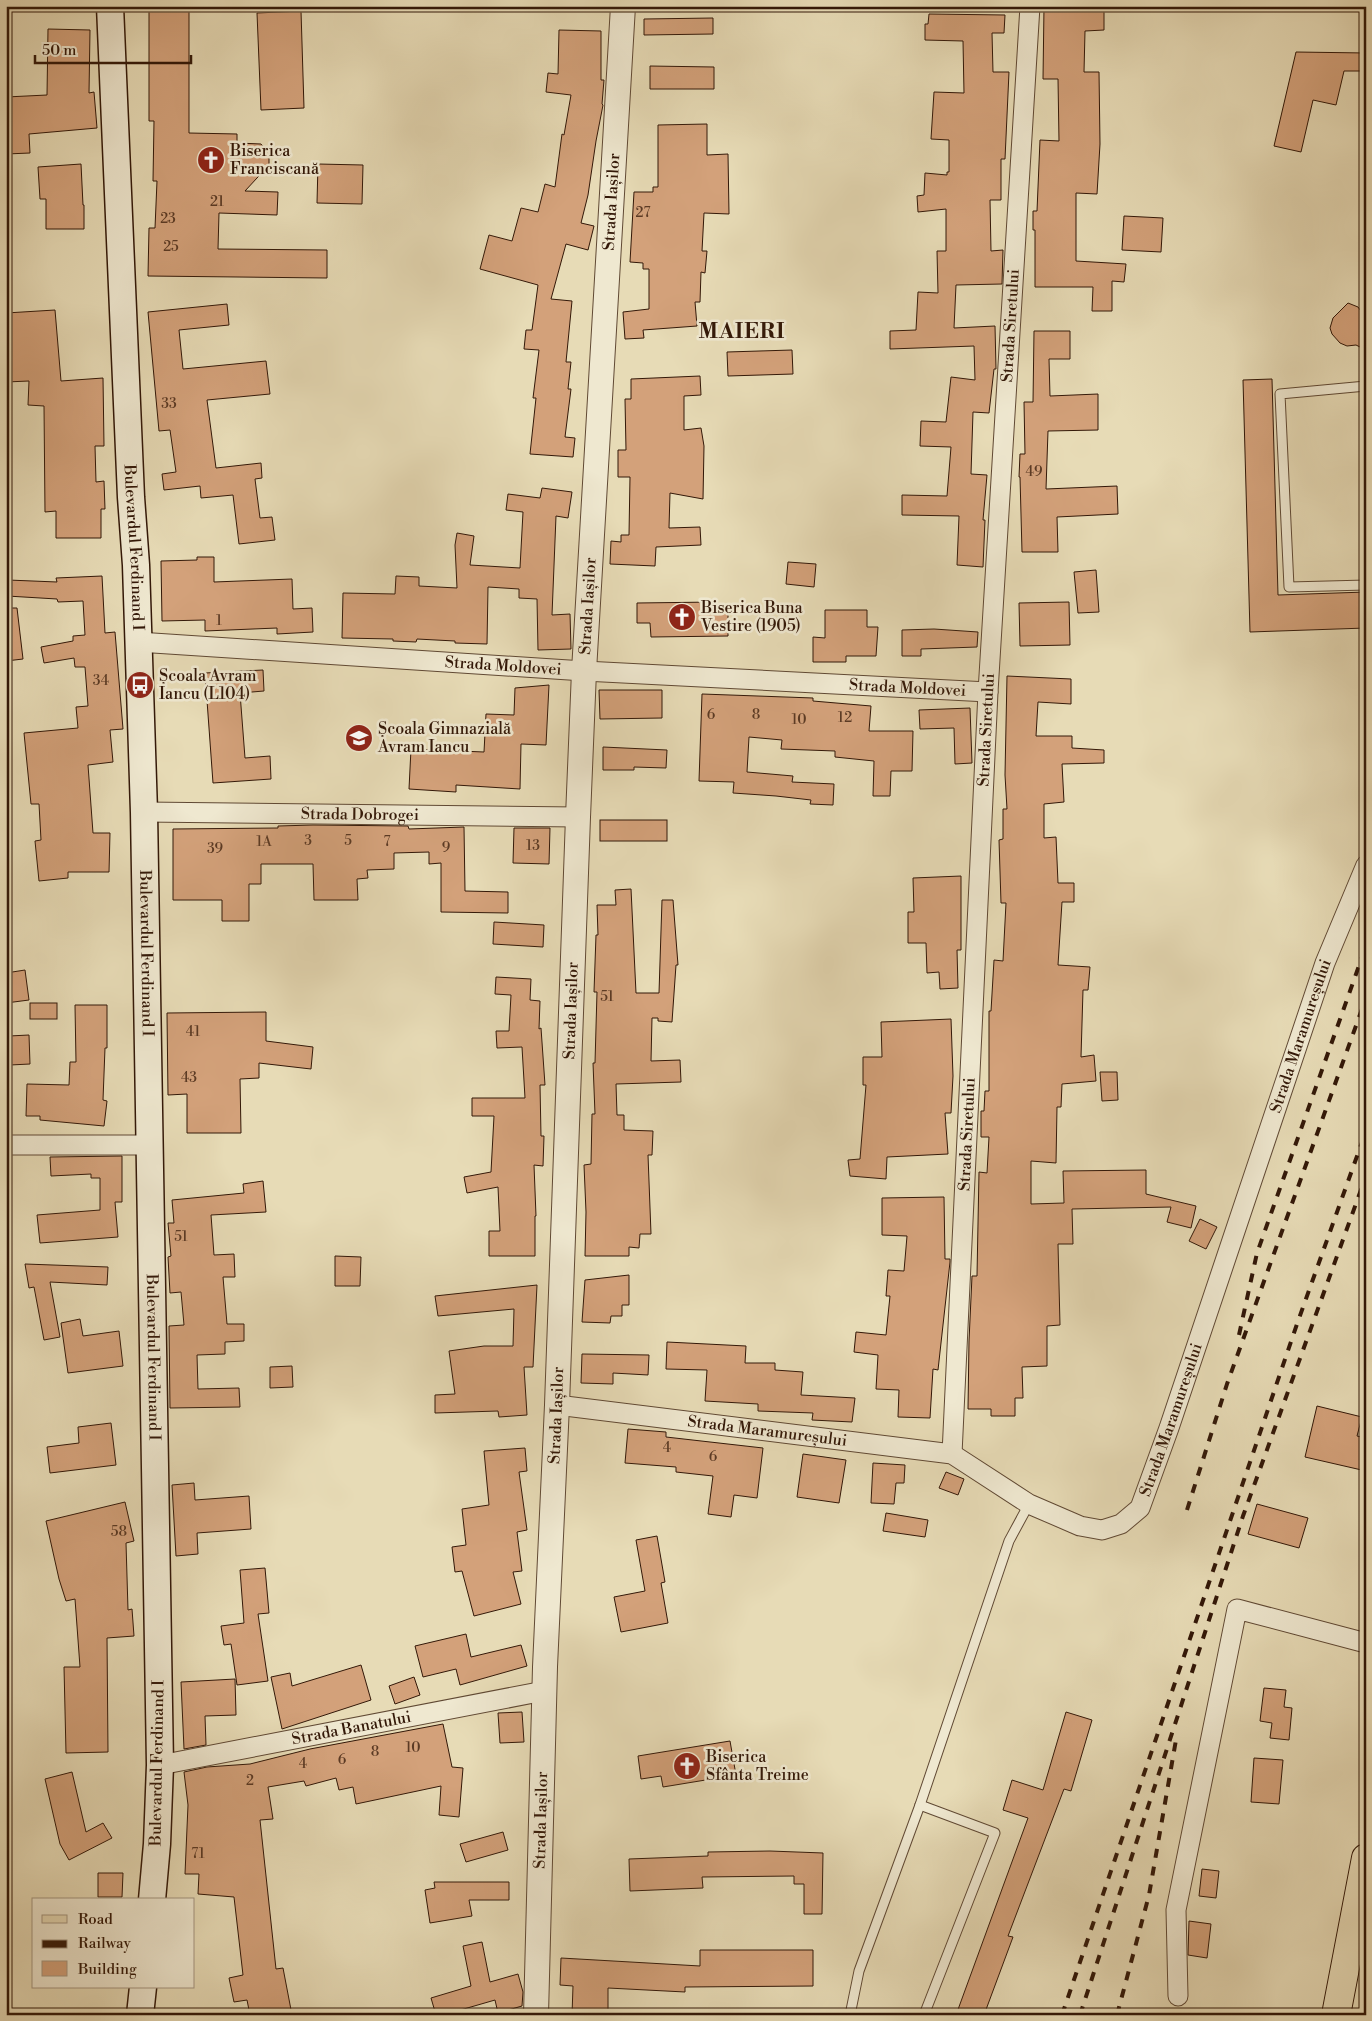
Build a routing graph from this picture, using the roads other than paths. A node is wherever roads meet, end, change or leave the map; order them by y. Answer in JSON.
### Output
{"nodes":[{"id":1,"x":110,"y":6,"type":"edge"},
{"id":2,"x":623,"y":6,"type":"edge"},
{"id":3,"x":1030,"y":6,"type":"edge"},
{"id":4,"x":1366,"y":386,"type":"edge"},
{"id":5,"x":1366,"y":585,"type":"edge"},
{"id":6,"x":138,"y":642,"type":"junction"},
{"id":7,"x":584,"y":671,"type":"junction"},
{"id":8,"x":988,"y":692,"type":"junction"},
{"id":9,"x":144,"y":812,"type":"junction"},
{"id":10,"x":578,"y":818,"type":"junction"},
{"id":11,"x":1366,"y":865,"type":"edge"},
{"id":12,"x":6,"y":1145,"type":"edge"},
{"id":13,"x":149,"y":1145,"type":"junction"},
{"id":14,"x":556,"y":1405,"type":"junction"},
{"id":15,"x":952,"y":1454,"type":"junction"},
{"id":16,"x":1028,"y":1504,"type":"junction"},
{"id":17,"x":1366,"y":1643,"type":"edge"},
{"id":18,"x":544,"y":1691,"type":"junction"},
{"id":19,"x":160,"y":1765,"type":"junction"},
{"id":20,"x":920,"y":1805,"type":"junction"},
{"id":21,"x":1366,"y":1858,"type":"edge"},
{"id":22,"x":152,"y":1898,"type":"edge"},
{"id":23,"x":143,"y":1988,"type":"edge"},
{"id":24,"x":1178,"y":1996,"type":"dead end"},
{"id":25,"x":140,"y":2015,"type":"edge"},
{"id":26,"x":536,"y":2015,"type":"edge"},
{"id":27,"x":850,"y":2015,"type":"edge"},
{"id":28,"x":924,"y":2015,"type":"edge"},
{"id":29,"x":1336,"y":2015,"type":"edge"}],
"edges":[{"from":1,"to":6,"type":"main road","name":"Bulevardul Ferdinand I"},
{"from":2,"to":7,"type":"street","name":"Strada Iașilor"},
{"from":3,"to":8,"type":"street","name":"Strada Siretului"},
{"from":4,"to":5,"type":"lane"},
{"from":6,"to":7,"type":"street","name":"Strada Moldovei"},
{"from":6,"to":9,"type":"main road","name":"Bulevardul Ferdinand I"},
{"from":7,"to":8,"type":"street","name":"Strada Moldovei"},
{"from":7,"to":10,"type":"street","name":"Strada Iașilor"},
{"from":8,"to":15,"type":"street","name":"Strada Siretului"},
{"from":9,"to":10,"type":"street","name":"Strada Dobrogei"},
{"from":9,"to":13,"type":"main road","name":"Bulevardul Ferdinand I"},
{"from":10,"to":14,"type":"street","name":"Strada Iașilor"},
{"from":11,"to":16,"type":"street","name":"Strada Maramureșului"},
{"from":12,"to":13,"type":"street"},
{"from":13,"to":19,"type":"main road","name":"Bulevardul Ferdinand I"},
{"from":14,"to":15,"type":"street","name":"Strada Maramureșului"},
{"from":14,"to":18,"type":"street","name":"Strada Iașilor"},
{"from":15,"to":16,"type":"street","name":"Strada Maramureșului"},
{"from":16,"to":20,"type":"lane"},
{"from":17,"to":24,"type":"street"},
{"from":18,"to":19,"type":"street","name":"Strada Banatului"},
{"from":18,"to":26,"type":"street","name":"Strada Iașilor"},
{"from":19,"to":22,"type":"main road","name":"Bulevardul Ferdinand I"},
{"from":20,"to":27,"type":"lane"},
{"from":20,"to":28,"type":"lane"},
{"from":21,"to":29,"type":"main road"},
{"from":23,"to":25,"type":"main road"}]}
